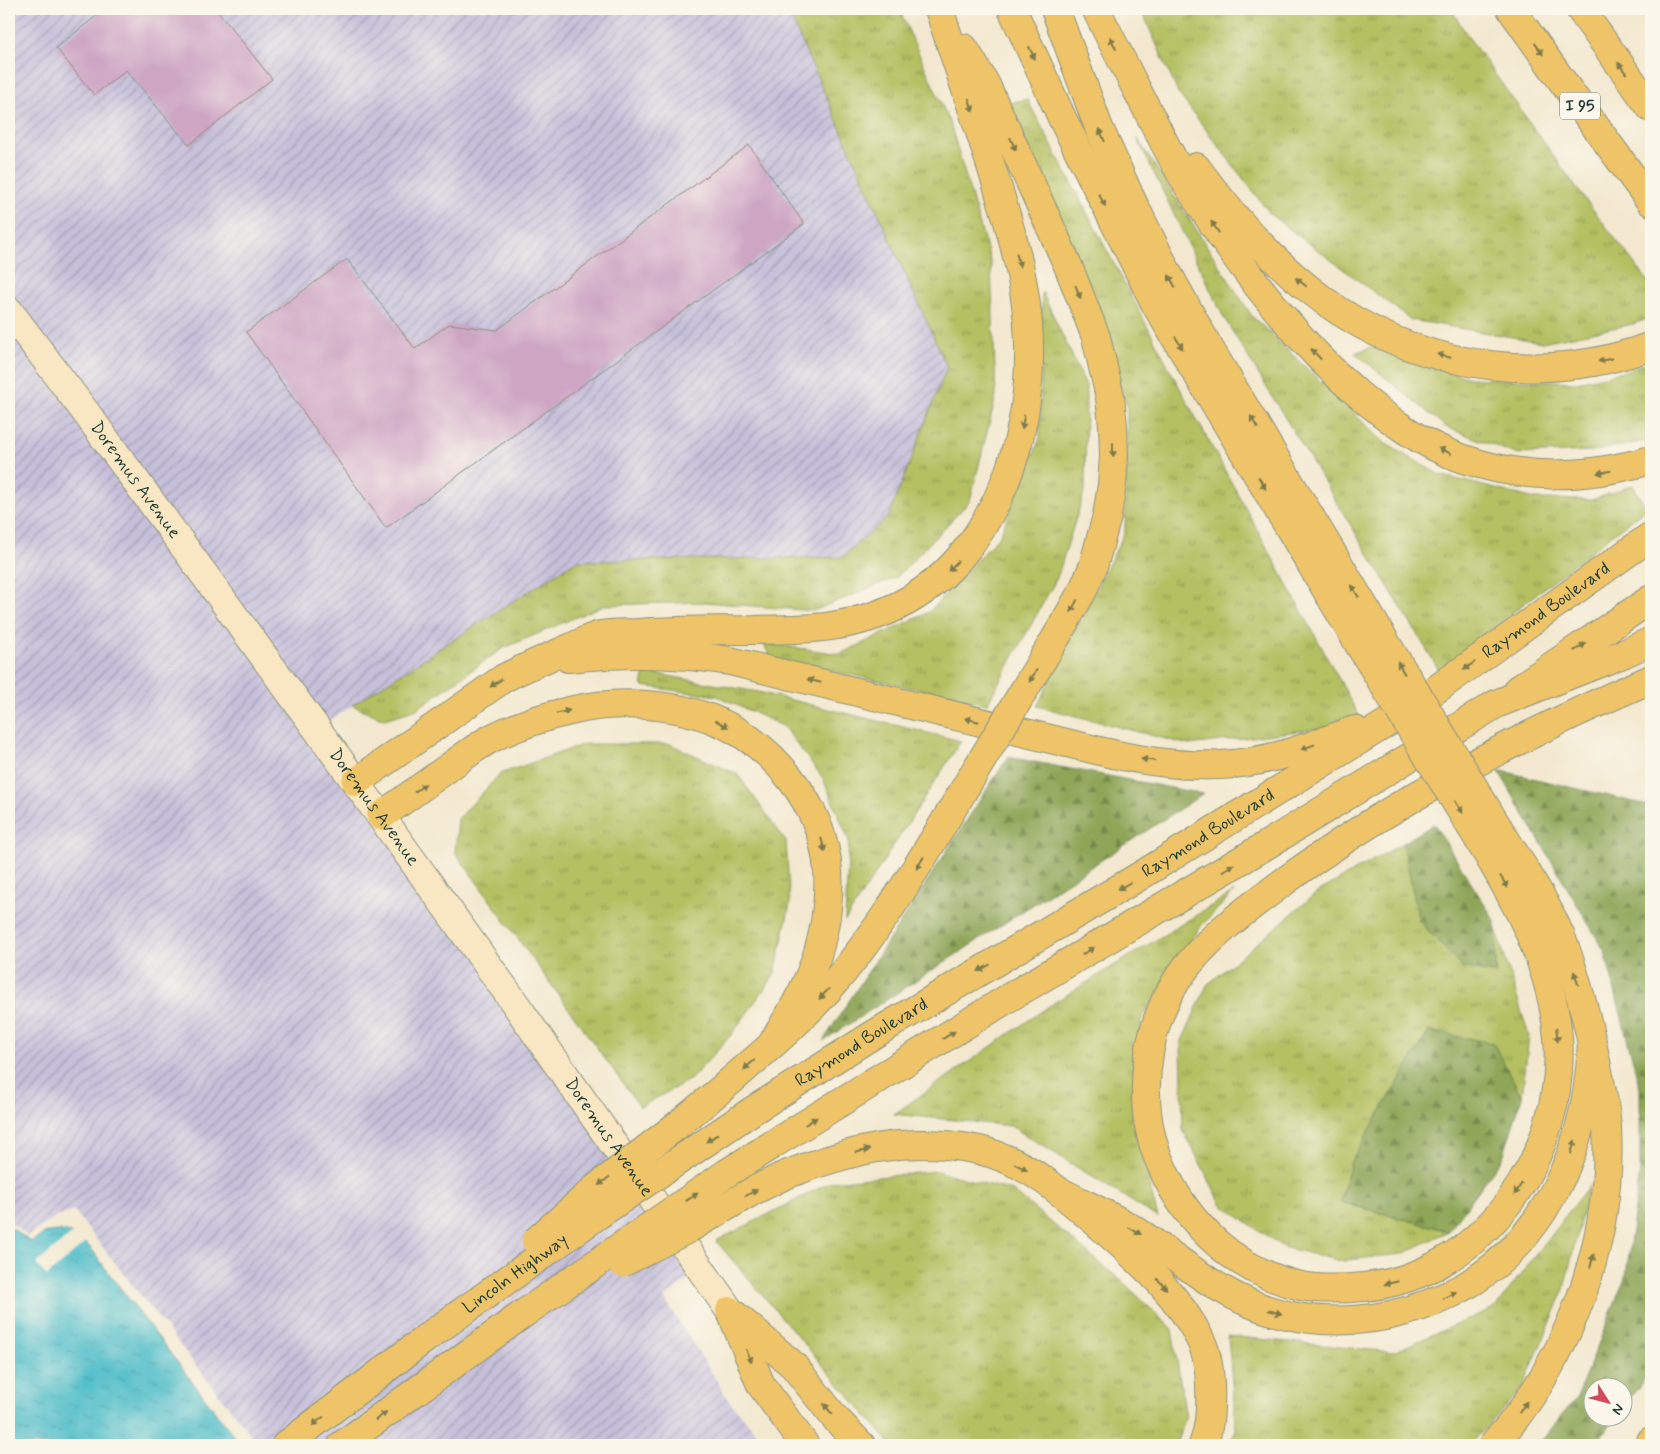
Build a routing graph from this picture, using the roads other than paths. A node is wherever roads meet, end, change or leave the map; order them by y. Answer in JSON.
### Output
{"nodes":[{"id":1,"x":939,"y":9,"type":"edge"},
{"id":2,"x":1012,"y":9,"type":"edge"},
{"id":3,"x":1055,"y":9,"type":"edge"},
{"id":4,"x":1096,"y":9,"type":"edge"},
{"id":5,"x":1511,"y":9,"type":"edge"},
{"id":6,"x":1580,"y":9,"type":"edge"},
{"id":7,"x":1130,"y":77,"type":"junction"},
{"id":8,"x":1651,"y":108,"type":"edge"},
{"id":9,"x":1651,"y":202,"type":"edge"},
{"id":10,"x":9,"y":311,"type":"edge"},
{"id":11,"x":1651,"y":346,"type":"edge"},
{"id":12,"x":1651,"y":460,"type":"edge"},
{"id":13,"x":1651,"y":536,"type":"edge"},
{"id":14,"x":1651,"y":599,"type":"edge"},
{"id":15,"x":1370,"y":640,"type":"junction"},
{"id":16,"x":1651,"y":640,"type":"edge"},
{"id":17,"x":540,"y":661,"type":"junction"},
{"id":18,"x":1651,"y":679,"type":"edge"},
{"id":19,"x":1496,"y":704,"type":"junction"},
{"id":20,"x":1403,"y":713,"type":"junction"},
{"id":21,"x":356,"y":782,"type":"junction"},
{"id":22,"x":381,"y":816,"type":"junction"},
{"id":23,"x":1489,"y":835,"type":"junction"},
{"id":24,"x":1592,"y":1042,"type":"junction"},
{"id":25,"x":772,"y":1044,"type":"junction"},
{"id":26,"x":752,"y":1111,"type":"joint"},
{"id":27,"x":1061,"y":1192,"type":"junction"},
{"id":28,"x":730,"y":1311,"type":"junction"},
{"id":29,"x":523,"y":1314,"type":"junction"},
{"id":30,"x":426,"y":1338,"type":"junction"},
{"id":31,"x":1651,"y":1441,"type":"edge"},
{"id":32,"x":286,"y":1445,"type":"edge"},
{"id":33,"x":342,"y":1445,"type":"edge"},
{"id":34,"x":805,"y":1445,"type":"edge"},
{"id":35,"x":861,"y":1445,"type":"edge"},
{"id":36,"x":1203,"y":1445,"type":"edge"},
{"id":37,"x":1494,"y":1445,"type":"edge"},
{"id":38,"x":1649,"y":1445,"type":"edge"}],
"edges":[{"from":1,"to":17,"type":"main road","one_way":true},
{"from":1,"to":25,"type":"main road","one_way":true,"bridge":true},
{"from":2,"to":15,"type":"main road","one_way":true},
{"from":15,"to":3,"type":"main road","one_way":true},
{"from":7,"to":4,"type":"main road","one_way":true},
{"from":5,"to":9,"type":"main road","number":"I 95","one_way":true},
{"from":8,"to":6,"type":"main road","one_way":true},
{"from":11,"to":7,"type":"main road","one_way":true},
{"from":12,"to":7,"type":"main road","one_way":true},
{"from":10,"to":21,"type":"main road","name":"Doremus Avenue"},
{"from":13,"to":20,"type":"main road","name":"Raymond Boulevard","one_way":true},
{"from":19,"to":14,"type":"main road","one_way":true},
{"from":15,"to":23,"type":"main road","bridge":true},
{"from":16,"to":19,"type":"main road"},
{"from":20,"to":17,"type":"main road","one_way":true},
{"from":17,"to":21,"type":"main road","one_way":true},
{"from":23,"to":18,"type":"main road","one_way":true},
{"from":29,"to":19,"type":"main road","name":"Lincoln Highway","one_way":true,"bridge":true},
{"from":20,"to":26,"type":"main road","name":"Raymond Boulevard","one_way":true},
{"from":21,"to":22,"type":"main road","name":"Doremus Avenue"},
{"from":22,"to":25,"type":"main road","one_way":true},
{"from":22,"to":28,"type":"main road","name":"Doremus Avenue"},
{"from":24,"to":23,"type":"main road","one_way":true},
{"from":27,"to":24,"type":"main road","one_way":true},
{"from":37,"to":24,"type":"main road","one_way":true},
{"from":25,"to":30,"type":"main road","one_way":true,"bridge":true},
{"from":26,"to":30,"type":"main road","name":"Lincoln Highway","one_way":true,"bridge":true},
{"from":29,"to":27,"type":"main road","one_way":true,"bridge":true},
{"from":27,"to":36,"type":"main road","one_way":true},
{"from":28,"to":34,"type":"main road","one_way":true},
{"from":35,"to":28,"type":"main road","one_way":true},
{"from":33,"to":29,"type":"main road","name":"Lincoln Highway","one_way":true},
{"from":30,"to":32,"type":"main road","name":"Lincoln Highway","one_way":true},
{"from":31,"to":38,"type":"main road"}]}
